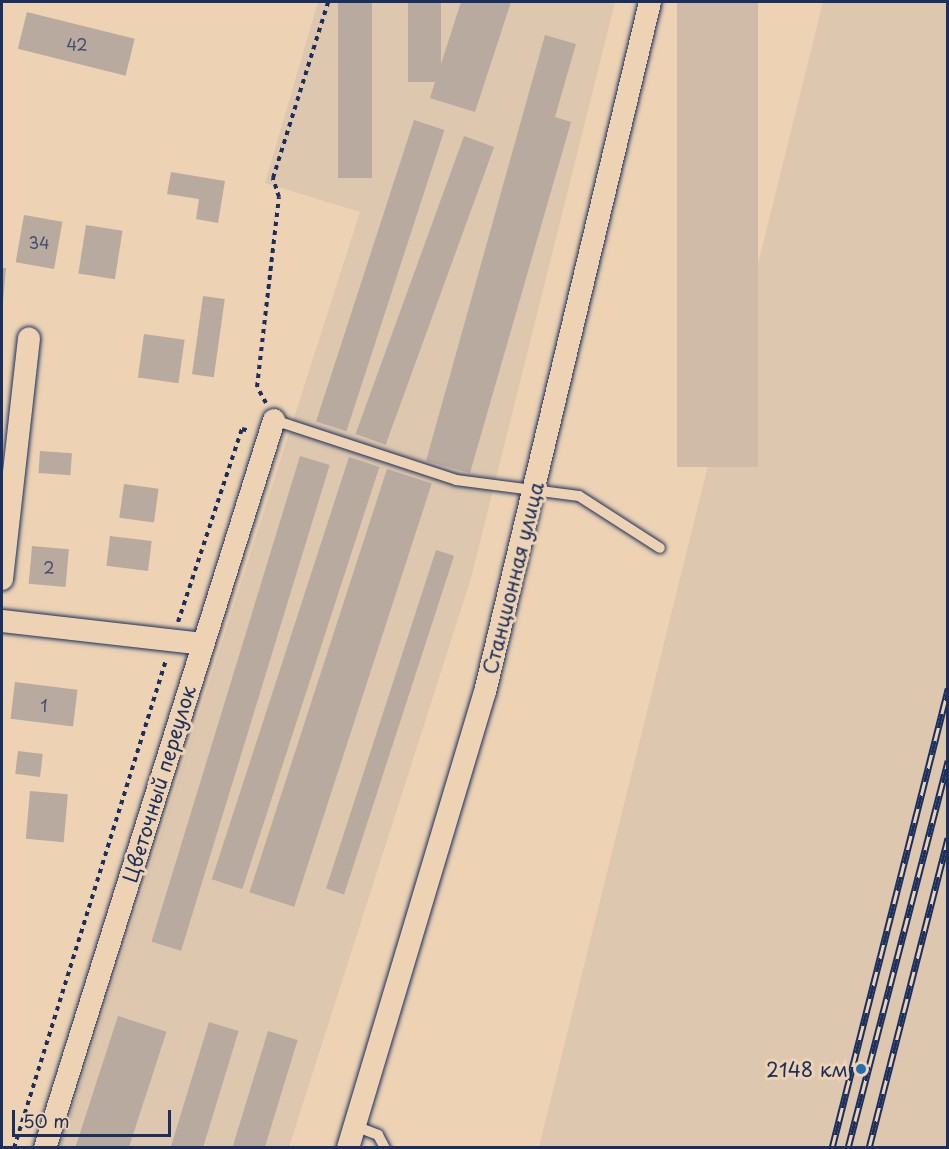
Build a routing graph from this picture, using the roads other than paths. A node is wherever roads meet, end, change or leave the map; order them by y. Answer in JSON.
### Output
{"nodes":[{"id":1,"x":650,"y":2,"type":"edge"},
{"id":2,"x":29,"y":339,"type":"dead end"},
{"id":3,"x":274,"y":420,"type":"joint"},
{"id":4,"x":535,"y":486,"type":"junction"},
{"id":5,"x":660,"y":548,"type":"dead end"},
{"id":6,"x":2,"y":579,"type":"edge"},
{"id":7,"x":2,"y":621,"type":"edge"},
{"id":8,"x":203,"y":644,"type":"junction"},
{"id":9,"x":355,"y":1126,"type":"junction"},
{"id":10,"x":45,"y":1148,"type":"edge"},
{"id":11,"x":348,"y":1148,"type":"edge"},
{"id":12,"x":386,"y":1148,"type":"edge"}],
"edges":[{"from":1,"to":4,"type":"street","name":"Станционная улица"},
{"from":2,"to":6,"type":"street"},
{"from":3,"to":4,"type":"lane"},
{"from":3,"to":8,"type":"street","name":"Цветочный переулок"},
{"from":4,"to":5,"type":"lane"},
{"from":4,"to":9,"type":"street","name":"Станционная улица"},
{"from":7,"to":8,"type":"street"},
{"from":8,"to":10,"type":"street","name":"Цветочный переулок"},
{"from":9,"to":11,"type":"street","name":"Станционная улица"},
{"from":9,"to":12,"type":"lane"}]}
